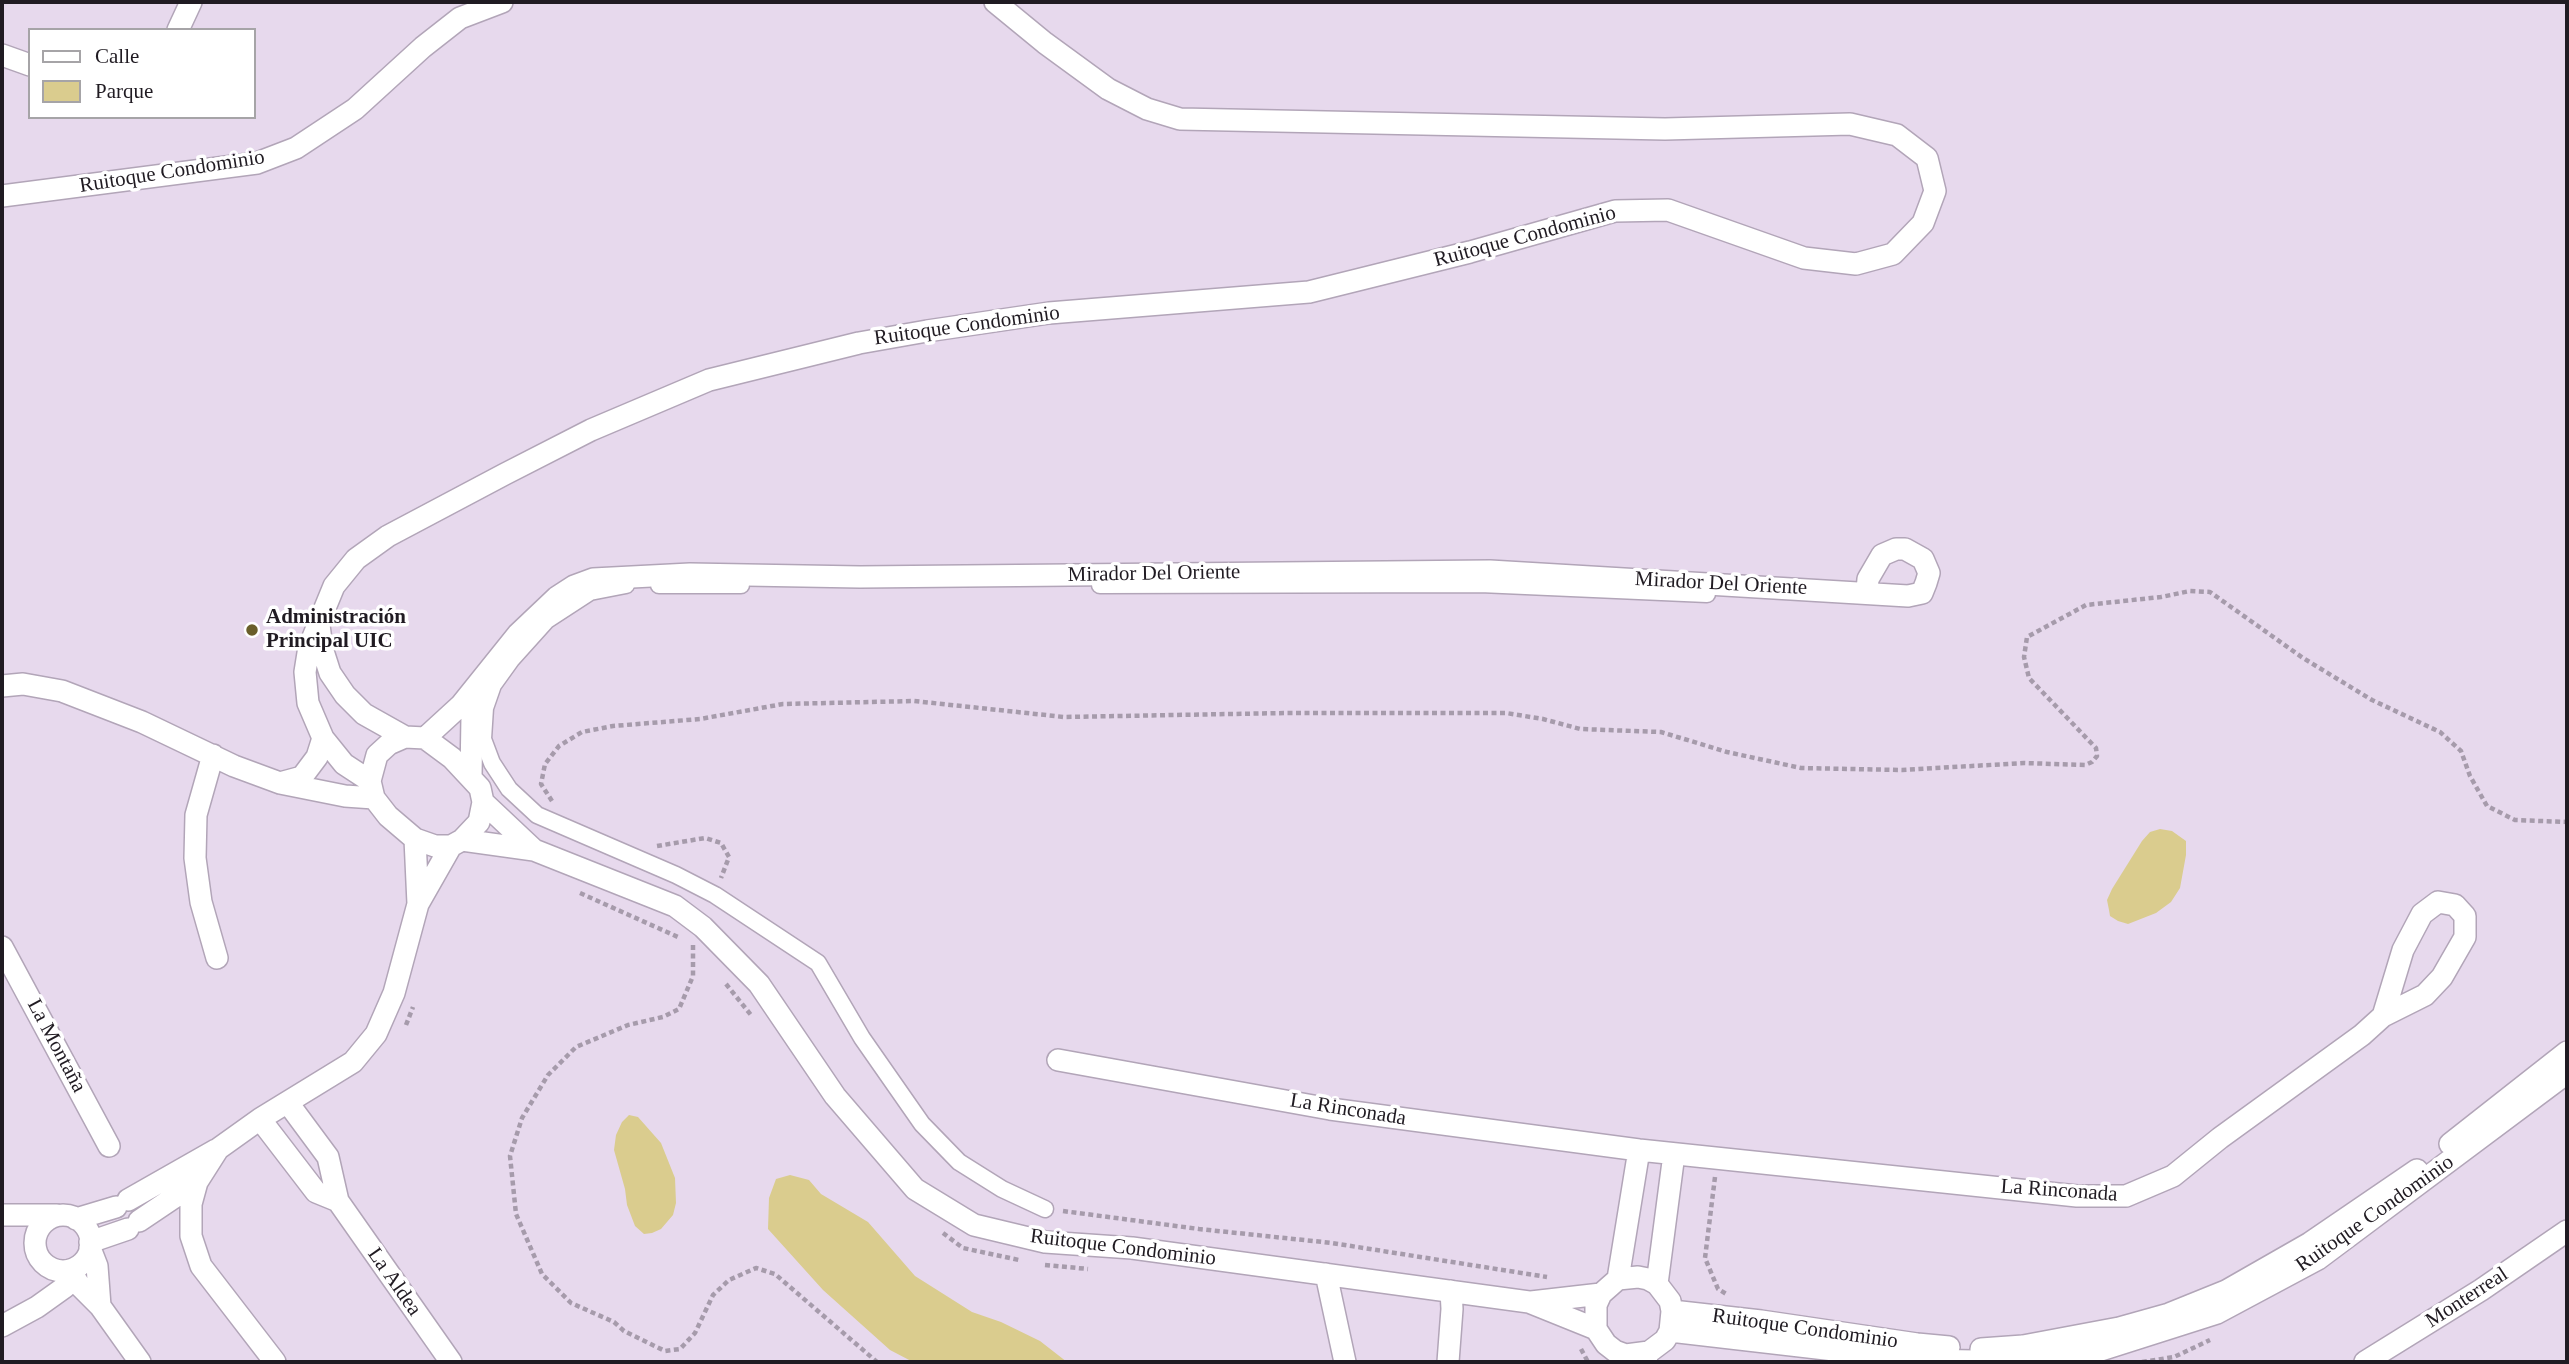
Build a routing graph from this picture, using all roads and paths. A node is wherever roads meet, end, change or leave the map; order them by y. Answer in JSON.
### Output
{"nodes":[{"id":1,"x":191,"y":2,"type":"edge"},
{"id":2,"x":502,"y":2,"type":"edge"},
{"id":3,"x":995,"y":2,"type":"edge"},
{"id":4,"x":179,"y":28,"type":"edge"},
{"id":5,"x":2,"y":55,"type":"edge"},
{"id":6,"x":28,"y":64,"type":"edge"},
{"id":7,"x":2,"y":196,"type":"edge"},
{"id":8,"x":1867,"y":592,"type":"junction"},
{"id":9,"x":1922,"y":593,"type":"junction"},
{"id":10,"x":319,"y":623,"type":"junction"},
{"id":11,"x":483,"y":680,"type":"junction"},
{"id":12,"x":2,"y":686,"type":"edge"},
{"id":13,"x":415,"y":737,"type":"junction"},
{"id":14,"x":323,"y":738,"type":"junction"},
{"id":15,"x":213,"y":755,"type":"junction"},
{"id":16,"x":471,"y":776,"type":"junction"},
{"id":17,"x":280,"y":783,"type":"junction"},
{"id":18,"x":372,"y":789,"type":"junction"},
{"id":19,"x":483,"y":802,"type":"junction"},
{"id":20,"x":556,"y":808,"type":"dead end"},
{"id":21,"x":2567,"y":822,"type":"edge"},
{"id":22,"x":415,"y":839,"type":"junction"},
{"id":23,"x":456,"y":843,"type":"junction"},
{"id":24,"x":654,"y":846,"type":"dead end"},
{"id":25,"x":534,"y":850,"type":"junction"},
{"id":26,"x":577,"y":892,"type":"dead end"},
{"id":27,"x":715,"y":895,"type":"junction"},
{"id":28,"x":418,"y":904,"type":"junction"},
{"id":29,"x":693,"y":944,"type":"junction"},
{"id":30,"x":2,"y":947,"type":"edge"},
{"id":31,"x":701,"y":954,"type":"dead end"},
{"id":32,"x":217,"y":958,"type":"dead end"},
{"id":33,"x":718,"y":975,"type":"dead end"},
{"id":34,"x":414,"y":1002,"type":"dead end"},
{"id":35,"x":2383,"y":1016,"type":"junction"},
{"id":36,"x":757,"y":1021,"type":"dead end"},
{"id":37,"x":405,"y":1026,"type":"dead end"},
{"id":38,"x":2567,"y":1052,"type":"edge"},
{"id":39,"x":1058,"y":1060,"type":"dead end"},
{"id":40,"x":2567,"y":1073,"type":"edge"},
{"id":41,"x":288,"y":1103,"type":"junction"},
{"id":42,"x":260,"y":1119,"type":"junction"},
{"id":43,"x":109,"y":1146,"type":"dead end"},
{"id":44,"x":218,"y":1149,"type":"junction"},
{"id":45,"x":1639,"y":1150,"type":"junction"},
{"id":46,"x":1674,"y":1154,"type":"junction"},
{"id":47,"x":1717,"y":1159,"type":"junction"},
{"id":48,"x":197,"y":1182,"type":"junction"},
{"id":49,"x":338,"y":1201,"type":"junction"},
{"id":50,"x":1045,"y":1209,"type":"joint"},
{"id":51,"x":4,"y":1215,"type":"edge"},
{"id":52,"x":67,"y":1217,"type":"junction"},
{"id":53,"x":934,"y":1226,"type":"dead end"},
{"id":54,"x":2567,"y":1231,"type":"edge"},
{"id":55,"x":35,"y":1238,"type":"junction"},
{"id":56,"x":90,"y":1245,"type":"junction"},
{"id":57,"x":1030,"y":1262,"type":"dead end"},
{"id":58,"x":1043,"y":1265,"type":"dead end"},
{"id":59,"x":62,"y":1269,"type":"junction"},
{"id":60,"x":1093,"y":1269,"type":"dead end"},
{"id":61,"x":1326,"y":1274,"type":"junction"},
{"id":62,"x":1558,"y":1279,"type":"dead end"},
{"id":63,"x":1618,"y":1279,"type":"junction"},
{"id":64,"x":1657,"y":1284,"type":"junction"},
{"id":65,"x":1451,"y":1291,"type":"junction"},
{"id":66,"x":1601,"y":1294,"type":"junction"},
{"id":67,"x":1738,"y":1301,"type":"dead end"},
{"id":68,"x":1529,"y":1302,"type":"junction"},
{"id":69,"x":100,"y":1306,"type":"junction"},
{"id":70,"x":1671,"y":1321,"type":"junction"},
{"id":71,"x":2,"y":1326,"type":"edge"},
{"id":72,"x":1578,"y":1342,"type":"dead end"},
{"id":73,"x":1603,"y":1345,"type":"edge"},
{"id":74,"x":1646,"y":1357,"type":"edge"},
{"id":75,"x":140,"y":1362,"type":"edge"},
{"id":76,"x":275,"y":1362,"type":"edge"},
{"id":77,"x":451,"y":1362,"type":"edge"},
{"id":78,"x":877,"y":1362,"type":"edge"},
{"id":79,"x":1345,"y":1362,"type":"edge"},
{"id":80,"x":1448,"y":1362,"type":"edge"},
{"id":81,"x":1588,"y":1362,"type":"edge"},
{"id":82,"x":2365,"y":1362,"type":"edge"}],
"edges":[{"from":1,"to":4,"type":"street"},
{"from":2,"to":7,"type":"street","name":"Ruitoque Condominio"},
{"from":3,"to":10,"type":"street","name":"Ruitoque Condominio"},
{"from":5,"to":6,"type":"street"},
{"from":8,"to":9,"type":"street","name":"Mirador Del Oriente"},
{"from":8,"to":9,"type":"street"},
{"from":8,"to":11,"type":"street","name":"Mirador Del Oriente"},
{"from":9,"to":27,"type":"street"},
{"from":10,"to":13,"type":"street","name":"Ruitoque Condominio"},
{"from":10,"to":14,"type":"street","name":"Ruitoque Condominio"},
{"from":11,"to":13,"type":"street"},
{"from":11,"to":16,"type":"street","name":"Ruitoque Condominio"},
{"from":12,"to":15,"type":"street"},
{"from":13,"to":16,"type":"street","name":"Ruitoque Condominio"},
{"from":13,"to":18,"type":"street"},
{"from":14,"to":17,"type":"street"},
{"from":14,"to":18,"type":"street","name":"Ruitoque Condominio"},
{"from":15,"to":17,"type":"street"},
{"from":15,"to":32,"type":"street"},
{"from":16,"to":19,"type":"street","name":"Ruitoque Condominio"},
{"from":17,"to":18,"type":"street"},
{"from":18,"to":22,"type":"street","name":"Ruitoque Condominio"},
{"from":19,"to":23,"type":"street"},
{"from":19,"to":25,"type":"street","name":"Ruitoque Condominio"},
{"from":20,"to":21,"type":"path"},
{"from":22,"to":23,"type":"street","name":"Ruitoque Condominio"},
{"from":22,"to":28,"type":"street"},
{"from":23,"to":25,"type":"street","name":"Ruitoque Condominio"},
{"from":23,"to":28,"type":"street"},
{"from":24,"to":27,"type":"path"},
{"from":25,"to":61,"type":"street","name":"Ruitoque Condominio"},
{"from":26,"to":29,"type":"path"},
{"from":27,"to":50,"type":"street"},
{"from":28,"to":41,"type":"street"},
{"from":29,"to":31,"type":"path"},
{"from":29,"to":78,"type":"path"},
{"from":30,"to":43,"type":"street","name":"La Montaña"},
{"from":33,"to":36,"type":"path"},
{"from":34,"to":37,"type":"path"},
{"from":35,"to":35,"type":"street","name":"La Rinconada"},
{"from":35,"to":47,"type":"street","name":"La Rinconada"},
{"from":38,"to":70,"type":"street","name":"Ruitoque Condominio"},
{"from":39,"to":45,"type":"street","name":"La Rinconada"},
{"from":40,"to":70,"type":"street","name":"Ruitoque Condominio"},
{"from":41,"to":42,"type":"street"},
{"from":41,"to":49,"type":"street","name":"La Aldea"},
{"from":42,"to":44,"type":"street"},
{"from":42,"to":49,"type":"street","name":"La Aldea"},
{"from":44,"to":48,"type":"street"},
{"from":44,"to":52,"type":"street"},
{"from":45,"to":46,"type":"street","name":"La Rinconada"},
{"from":45,"to":63,"type":"street"},
{"from":46,"to":47,"type":"street","name":"La Rinconada"},
{"from":46,"to":64,"type":"street"},
{"from":47,"to":67,"type":"path"},
{"from":48,"to":56,"type":"street"},
{"from":48,"to":76,"type":"street"},
{"from":49,"to":77,"type":"street","name":"La Aldea"},
{"from":50,"to":62,"type":"path"},
{"from":51,"to":52,"type":"street"},
{"from":51,"to":55,"type":"street"},
{"from":52,"to":55,"type":"street"},
{"from":52,"to":56,"type":"street"},
{"from":53,"to":57,"type":"path"},
{"from":54,"to":82,"type":"street","name":"Monterreal"},
{"from":55,"to":59,"type":"street"},
{"from":56,"to":59,"type":"street"},
{"from":56,"to":69,"type":"street"},
{"from":58,"to":60,"type":"path"},
{"from":59,"to":69,"type":"street"},
{"from":59,"to":71,"type":"street"},
{"from":61,"to":65,"type":"street","name":"Ruitoque Condominio"},
{"from":61,"to":79,"type":"street"},
{"from":63,"to":64,"type":"street"},
{"from":63,"to":66,"type":"street"},
{"from":64,"to":70,"type":"street"},
{"from":65,"to":68,"type":"street","name":"Ruitoque Condominio"},
{"from":65,"to":80,"type":"street"},
{"from":66,"to":68,"type":"street","name":"Ruitoque Condominio"},
{"from":66,"to":73,"type":"street"},
{"from":68,"to":73,"type":"street","name":"Ruitoque Condominio"},
{"from":69,"to":75,"type":"street"},
{"from":70,"to":74,"type":"street","name":"Ruitoque Condominio"},
{"from":72,"to":81,"type":"path"},
{"from":73,"to":74,"type":"street","name":"Ruitoque Condominio"}]}
